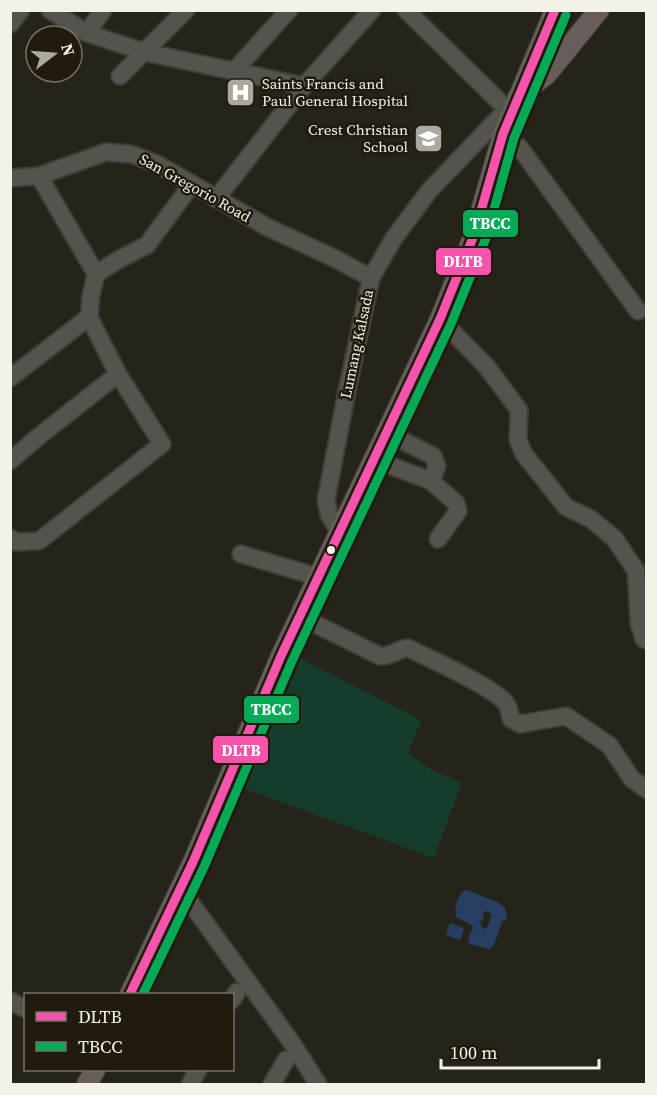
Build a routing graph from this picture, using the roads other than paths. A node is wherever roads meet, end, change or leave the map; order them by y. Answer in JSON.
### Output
{"nodes":[{"id":1,"x":21,"y":10,"type":"edge"},
{"id":2,"x":50,"y":10,"type":"edge"},
{"id":3,"x":103,"y":10,"type":"edge"},
{"id":4,"x":186,"y":10,"type":"edge"},
{"id":5,"x":289,"y":10,"type":"edge"},
{"id":6,"x":372,"y":10,"type":"edge"},
{"id":7,"x":406,"y":10,"type":"edge"},
{"id":8,"x":555,"y":10,"type":"edge"},
{"id":9,"x":598,"y":10,"type":"edge"},
{"id":10,"x":10,"y":24,"type":"edge"},
{"id":11,"x":87,"y":33,"type":"junction"},
{"id":12,"x":144,"y":52,"type":"junction"},
{"id":13,"x":235,"y":70,"type":"junction"},
{"id":14,"x":120,"y":76,"type":"dead end"},
{"id":15,"x":304,"y":86,"type":"junction"},
{"id":16,"x":513,"y":103,"type":"junction"},
{"id":17,"x":503,"y":134,"type":"junction"},
{"id":18,"x":39,"y":176,"type":"junction"},
{"id":19,"x":10,"y":178,"type":"edge"},
{"id":20,"x":192,"y":184,"type":"junction"},
{"id":21,"x":216,"y":200,"type":"junction"},
{"id":22,"x":96,"y":274,"type":"junction"},
{"id":23,"x":371,"y":278,"type":"junction"},
{"id":24,"x":638,"y":311,"type":"dead end"},
{"id":25,"x":89,"y":317,"type":"junction"},
{"id":26,"x":440,"y":319,"type":"junction"},
{"id":27,"x":118,"y":374,"type":"junction"},
{"id":28,"x":10,"y":378,"type":"edge"},
{"id":29,"x":386,"y":432,"type":"junction"},
{"id":30,"x":373,"y":459,"type":"junction"},
{"id":31,"x":10,"y":461,"type":"edge"},
{"id":32,"x":431,"y":482,"type":"junction"},
{"id":33,"x":339,"y":531,"type":"junction"},
{"id":34,"x":10,"y":538,"type":"edge"},
{"id":35,"x":438,"y":539,"type":"dead end"},
{"id":36,"x":241,"y":554,"type":"dead end"},
{"id":37,"x":318,"y":577,"type":"junction"},
{"id":38,"x":300,"y":616,"type":"junction"},
{"id":39,"x":646,"y":640,"type":"edge"},
{"id":40,"x":646,"y":789,"type":"edge"},
{"id":41,"x":180,"y":888,"type":"junction"},
{"id":42,"x":130,"y":993,"type":"edge"},
{"id":43,"x":10,"y":1001,"type":"edge"},
{"id":44,"x":24,"y":1008,"type":"edge"},
{"id":45,"x":286,"y":1060,"type":"dead end"},
{"id":46,"x":272,"y":1084,"type":"edge"},
{"id":47,"x":318,"y":1084,"type":"edge"}],
"edges":[{"from":1,"to":10,"type":"street"},
{"from":2,"to":11,"type":"street"},
{"from":3,"to":11,"type":"street"},
{"from":4,"to":12,"type":"street"},
{"from":5,"to":13,"type":"street"},
{"from":6,"to":15,"type":"street"},
{"from":7,"to":16,"type":"street"},
{"from":8,"to":16,"type":"main road"},
{"from":9,"to":16,"type":"main road"},
{"from":11,"to":12,"type":"street"},
{"from":12,"to":13,"type":"street"},
{"from":12,"to":14,"type":"street"},
{"from":13,"to":15,"type":"street"},
{"from":15,"to":21,"type":"street"},
{"from":16,"to":17,"type":"main road"},
{"from":16,"to":23,"type":"street","name":"Lumang Kalsada"},
{"from":17,"to":24,"type":"street"},
{"from":17,"to":26,"type":"main road"},
{"from":18,"to":19,"type":"street","name":"San Gregorio Road"},
{"from":18,"to":20,"type":"street","name":"San Gregorio Road"},
{"from":18,"to":22,"type":"street"},
{"from":20,"to":21,"type":"street","name":"San Gregorio Road"},
{"from":20,"to":22,"type":"street"},
{"from":21,"to":23,"type":"street","name":"San Gregorio Road"},
{"from":22,"to":25,"type":"street"},
{"from":23,"to":33,"type":"street","name":"Lumang Kalsada"},
{"from":25,"to":27,"type":"street"},
{"from":25,"to":28,"type":"street"},
{"from":26,"to":29,"type":"main road"},
{"from":26,"to":39,"type":"street"},
{"from":27,"to":31,"type":"street"},
{"from":27,"to":34,"type":"street"},
{"from":29,"to":30,"type":"main road"},
{"from":29,"to":32,"type":"street"},
{"from":30,"to":32,"type":"street"},
{"from":30,"to":33,"type":"main road"},
{"from":32,"to":35,"type":"street"},
{"from":33,"to":37,"type":"main road"},
{"from":36,"to":37,"type":"street"},
{"from":37,"to":38,"type":"main road"},
{"from":38,"to":40,"type":"street"},
{"from":38,"to":41,"type":"main road"},
{"from":41,"to":42,"type":"main road"},
{"from":41,"to":47,"type":"street"},
{"from":43,"to":44,"type":"street"},
{"from":45,"to":46,"type":"street"}]}
